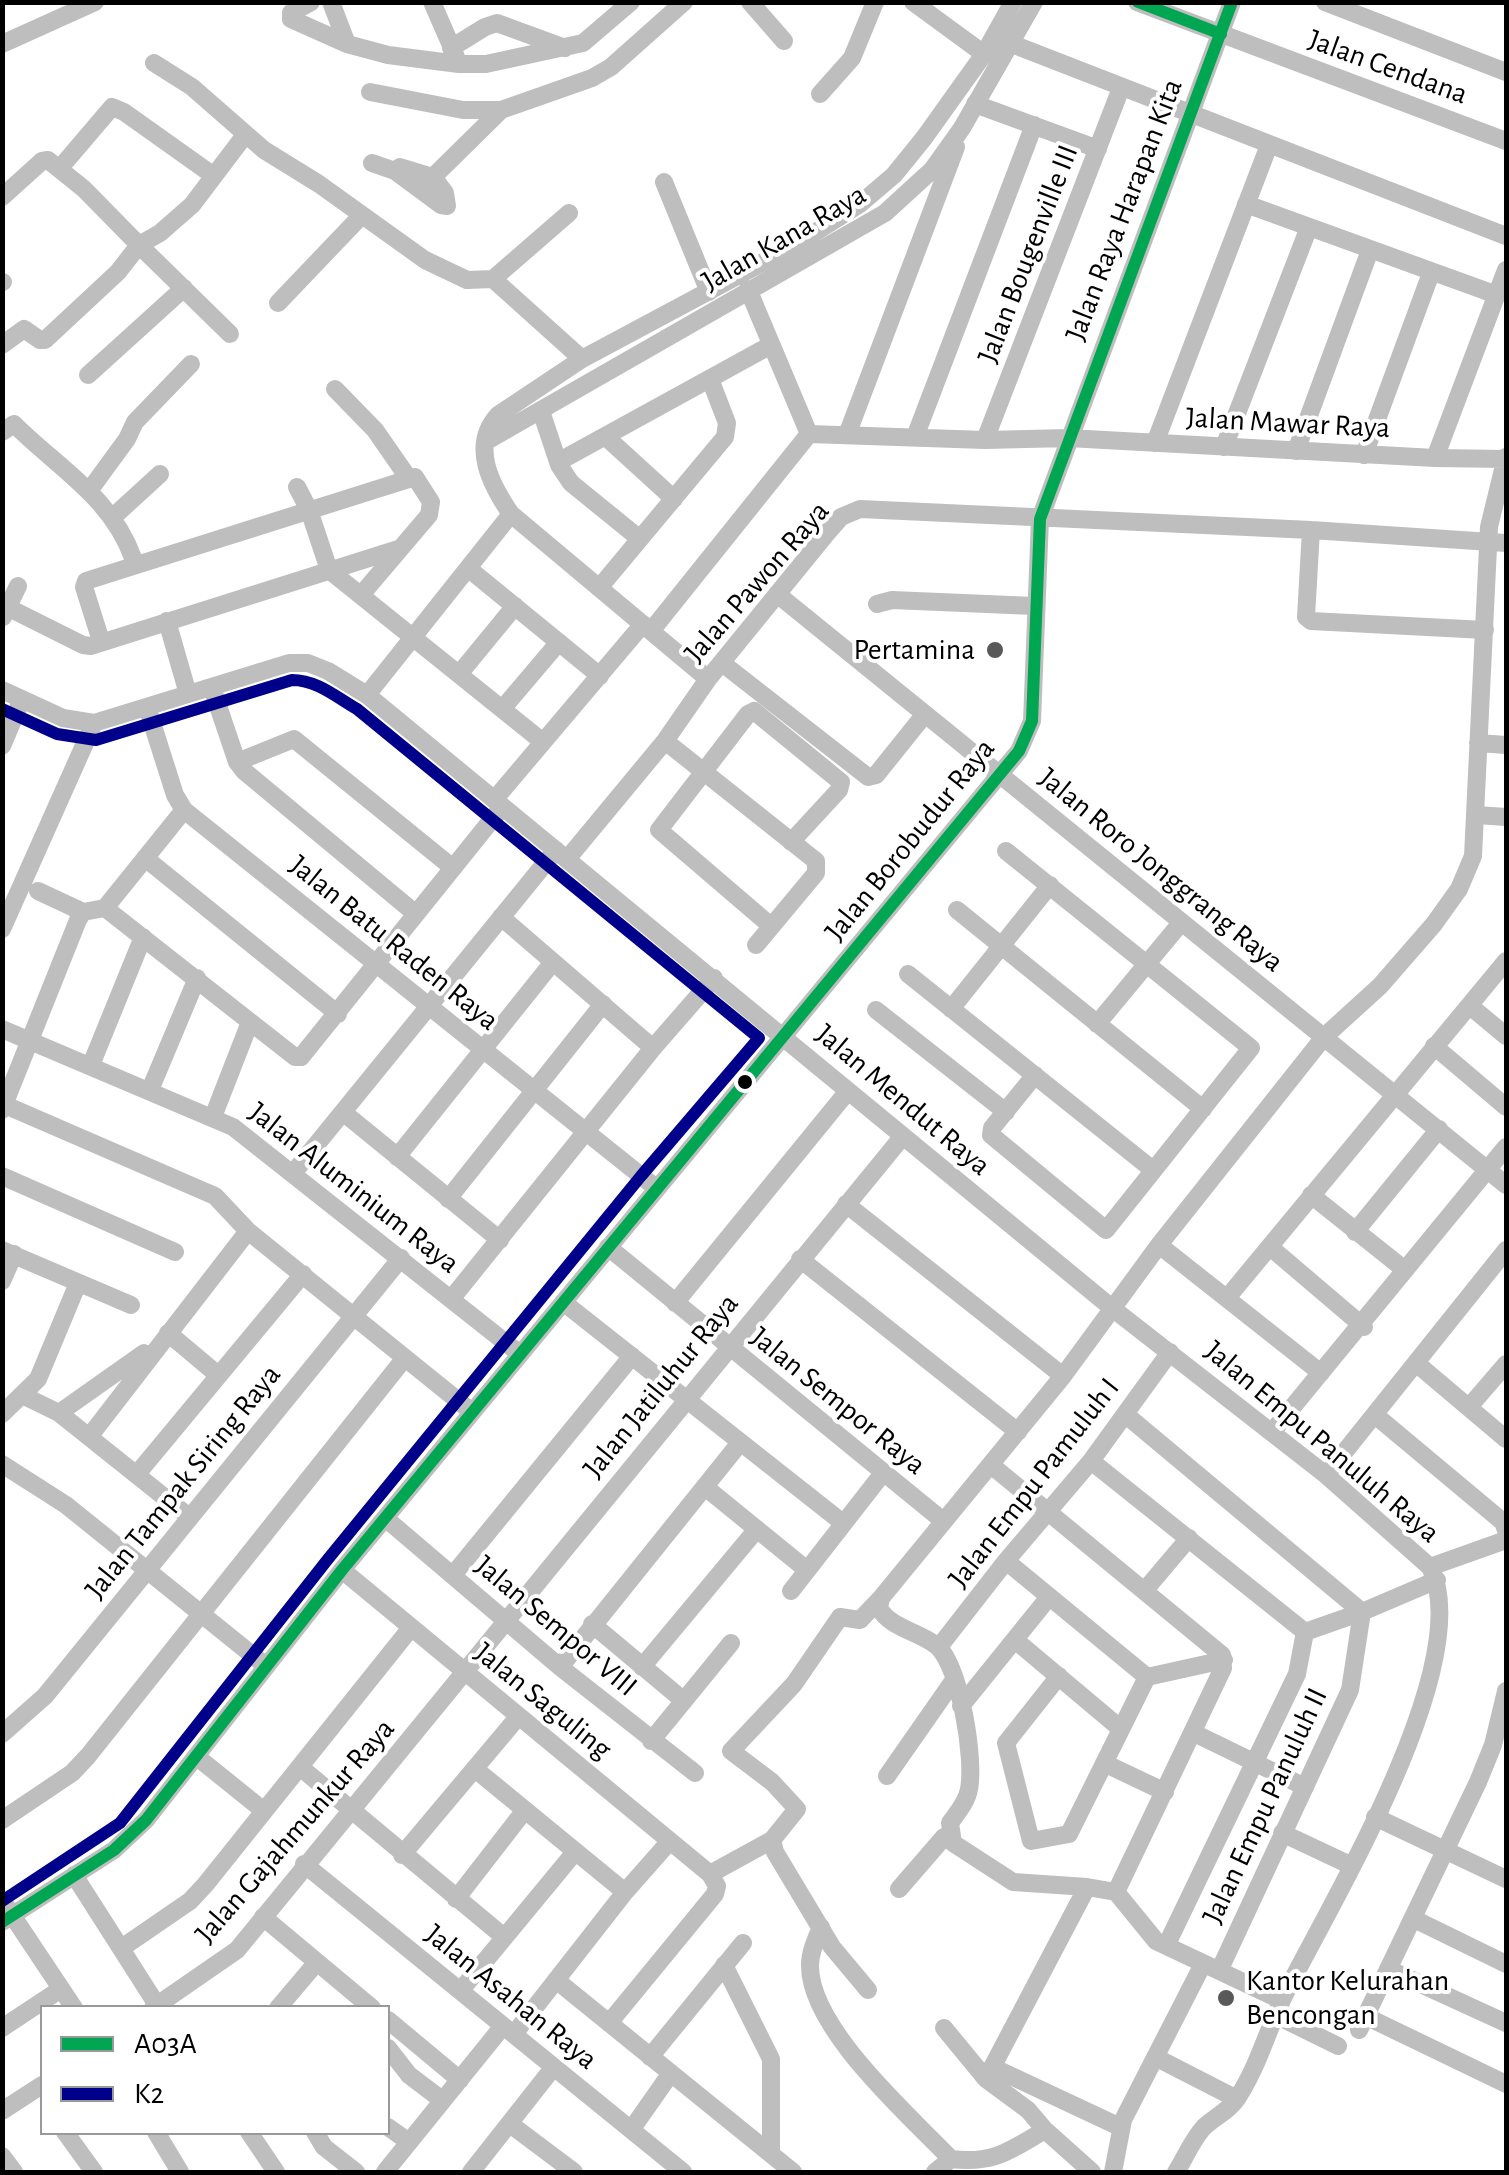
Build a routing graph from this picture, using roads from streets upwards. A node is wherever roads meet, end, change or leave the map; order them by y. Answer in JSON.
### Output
{"nodes":[{"id":1,"x":312,"y":2,"type":"edge"},
{"id":2,"x":331,"y":2,"type":"edge"},
{"id":3,"x":432,"y":2,"type":"edge"},
{"id":4,"x":630,"y":2,"type":"edge"},
{"id":5,"x":684,"y":2,"type":"edge"},
{"id":6,"x":750,"y":2,"type":"edge"},
{"id":7,"x":875,"y":2,"type":"edge"},
{"id":8,"x":913,"y":2,"type":"edge"},
{"id":9,"x":1034,"y":2,"type":"edge"},
{"id":10,"x":1137,"y":2,"type":"edge"},
{"id":11,"x":1232,"y":2,"type":"edge"},
{"id":12,"x":1325,"y":2,"type":"edge"},
{"id":13,"x":1012,"y":3,"type":"edge"},
{"id":14,"x":90,"y":4,"type":"edge"},
{"id":15,"x":1220,"y":34,"type":"junction"},
{"id":16,"x":784,"y":40,"type":"dead end"},
{"id":17,"x":2,"y":44,"type":"edge"},
{"id":18,"x":346,"y":44,"type":"junction"},
{"id":19,"x":1012,"y":44,"type":"junction"},
{"id":20,"x":565,"y":49,"type":"junction"},
{"id":21,"x":984,"y":54,"type":"junction"},
{"id":22,"x":455,"y":56,"type":"junction"},
{"id":23,"x":154,"y":64,"type":"dead end"},
{"id":24,"x":1506,"y":72,"type":"edge"},
{"id":25,"x":1121,"y":88,"type":"junction"},
{"id":26,"x":370,"y":92,"type":"dead end"},
{"id":27,"x":820,"y":94,"type":"dead end"},
{"id":28,"x":975,"y":104,"type":"junction"},
{"id":29,"x":501,"y":110,"type":"junction"},
{"id":30,"x":1189,"y":114,"type":"junction"},
{"id":31,"x":1034,"y":125,"type":"junction"},
{"id":32,"x":962,"y":128,"type":"junction"},
{"id":33,"x":244,"y":135,"type":"junction"},
{"id":34,"x":1506,"y":141,"type":"edge"},
{"id":35,"x":1269,"y":145,"type":"junction"},
{"id":36,"x":1098,"y":149,"type":"junction"},
{"id":37,"x":372,"y":164,"type":"dead end"},
{"id":38,"x":60,"y":168,"type":"junction"},
{"id":39,"x":395,"y":171,"type":"junction"},
{"id":40,"x":214,"y":176,"type":"junction"},
{"id":41,"x":433,"y":178,"type":"junction"},
{"id":42,"x":664,"y":182,"type":"dead end"},
{"id":43,"x":2,"y":197,"type":"edge"},
{"id":44,"x":1246,"y":204,"type":"junction"},
{"id":45,"x":569,"y":213,"type":"dead end"},
{"id":46,"x":362,"y":215,"type":"junction"},
{"id":47,"x":1309,"y":227,"type":"junction"},
{"id":48,"x":1506,"y":236,"type":"edge"},
{"id":49,"x":139,"y":245,"type":"junction"},
{"id":50,"x":1370,"y":250,"type":"junction"},
{"id":51,"x":1506,"y":270,"type":"edge"},
{"id":52,"x":1431,"y":273,"type":"junction"},
{"id":53,"x":492,"y":279,"type":"junction"},
{"id":54,"x":184,"y":288,"type":"junction"},
{"id":55,"x":748,"y":290,"type":"junction"},
{"id":56,"x":709,"y":292,"type":"junction"},
{"id":57,"x":1497,"y":295,"type":"junction"},
{"id":58,"x":278,"y":303,"type":"dead end"},
{"id":59,"x":230,"y":334,"type":"dead end"},
{"id":60,"x":2,"y":345,"type":"edge"},
{"id":61,"x":771,"y":345,"type":"junction"},
{"id":62,"x":582,"y":359,"type":"junction"},
{"id":63,"x":191,"y":364,"type":"dead end"},
{"id":64,"x":88,"y":375,"type":"dead end"},
{"id":65,"x":710,"y":380,"type":"junction"},
{"id":66,"x":335,"y":389,"type":"dead end"},
{"id":67,"x":540,"y":411,"type":"junction"},
{"id":68,"x":2,"y":432,"type":"edge"},
{"id":69,"x":809,"y":434,"type":"junction"},
{"id":70,"x":847,"y":435,"type":"junction"},
{"id":71,"x":606,"y":437,"type":"junction"},
{"id":72,"x":916,"y":437,"type":"junction"},
{"id":73,"x":1068,"y":438,"type":"junction"},
{"id":74,"x":986,"y":440,"type":"junction"},
{"id":75,"x":485,"y":442,"type":"junction"},
{"id":76,"x":1155,"y":444,"type":"junction"},
{"id":77,"x":1224,"y":447,"type":"junction"},
{"id":78,"x":1296,"y":451,"type":"junction"},
{"id":79,"x":1364,"y":455,"type":"junction"},
{"id":80,"x":1435,"y":458,"type":"junction"},
{"id":81,"x":558,"y":462,"type":"junction"},
{"id":82,"x":1505,"y":464,"type":"edge"},
{"id":83,"x":160,"y":474,"type":"dead end"},
{"id":84,"x":410,"y":479,"type":"junction"},
{"id":85,"x":297,"y":487,"type":"dead end"},
{"id":86,"x":90,"y":491,"type":"junction"},
{"id":87,"x":674,"y":499,"type":"junction"},
{"id":88,"x":309,"y":510,"type":"junction"},
{"id":89,"x":511,"y":514,"type":"junction"},
{"id":90,"x":113,"y":517,"type":"junction"},
{"id":91,"x":1040,"y":519,"type":"junction"},
{"id":92,"x":1311,"y":530,"type":"junction"},
{"id":93,"x":640,"y":539,"type":"junction"},
{"id":94,"x":1498,"y":543,"type":"edge"},
{"id":95,"x":398,"y":550,"type":"junction"},
{"id":96,"x":133,"y":558,"type":"dead end"},
{"id":97,"x":469,"y":569,"type":"junction"},
{"id":98,"x":329,"y":570,"type":"junction"},
{"id":99,"x":18,"y":586,"type":"dead end"},
{"id":100,"x":599,"y":588,"type":"junction"},
{"id":101,"x":776,"y":594,"type":"junction"},
{"id":102,"x":362,"y":595,"type":"junction"},
{"id":103,"x":877,"y":604,"type":"dead end"},
{"id":104,"x":515,"y":606,"type":"junction"},
{"id":105,"x":1034,"y":606,"type":"junction"},
{"id":106,"x":5,"y":613,"type":"edge"},
{"id":107,"x":167,"y":621,"type":"junction"},
{"id":108,"x":647,"y":628,"type":"junction"},
{"id":109,"x":1485,"y":630,"type":"junction"},
{"id":110,"x":414,"y":636,"type":"junction"},
{"id":111,"x":101,"y":641,"type":"junction"},
{"id":112,"x":558,"y":642,"type":"junction"},
{"id":113,"x":722,"y":663,"type":"junction"},
{"id":114,"x":460,"y":672,"type":"junction"},
{"id":115,"x":600,"y":676,"type":"junction"},
{"id":116,"x":708,"y":680,"type":"junction"},
{"id":117,"x":212,"y":688,"type":"junction"},
{"id":118,"x":2,"y":690,"type":"edge"},
{"id":119,"x":188,"y":694,"type":"junction"},
{"id":120,"x":367,"y":695,"type":"junction"},
{"id":121,"x":22,"y":700,"type":"junction"},
{"id":122,"x":147,"y":707,"type":"junction"},
{"id":123,"x":503,"y":708,"type":"junction"},
{"id":124,"x":925,"y":714,"type":"junction"},
{"id":125,"x":94,"y":723,"type":"junction"},
{"id":126,"x":665,"y":741,"type":"junction"},
{"id":127,"x":543,"y":742,"type":"junction"},
{"id":128,"x":1478,"y":744,"type":"junction"},
{"id":129,"x":1506,"y":745,"type":"edge"},
{"id":130,"x":2,"y":746,"type":"edge"},
{"id":131,"x":237,"y":762,"type":"junction"},
{"id":132,"x":705,"y":772,"type":"junction"},
{"id":133,"x":1002,"y":774,"type":"junction"},
{"id":134,"x":498,"y":804,"type":"junction"},
{"id":135,"x":184,"y":810,"type":"junction"},
{"id":136,"x":1476,"y":815,"type":"junction"},
{"id":137,"x":1506,"y":817,"type":"edge"},
{"id":138,"x":791,"y":842,"type":"junction"},
{"id":139,"x":1006,"y":850,"type":"dead end"},
{"id":140,"x":562,"y":854,"type":"junction"},
{"id":141,"x":145,"y":858,"type":"junction"},
{"id":142,"x":453,"y":868,"type":"junction"},
{"id":143,"x":2,"y":881,"type":"edge"},
{"id":144,"x":1050,"y":885,"type":"junction"},
{"id":145,"x":29,"y":890,"type":"junction"},
{"id":146,"x":105,"y":908,"type":"junction"},
{"id":147,"x":957,"y":910,"type":"dead end"},
{"id":148,"x":83,"y":912,"type":"junction"},
{"id":149,"x":416,"y":914,"type":"junction"},
{"id":150,"x":501,"y":916,"type":"junction"},
{"id":151,"x":1180,"y":924,"type":"junction"},
{"id":152,"x":771,"y":926,"type":"junction"},
{"id":153,"x":2,"y":930,"type":"edge"},
{"id":154,"x":142,"y":938,"type":"junction"},
{"id":155,"x":756,"y":945,"type":"dead end"},
{"id":156,"x":1001,"y":946,"type":"junction"},
{"id":157,"x":553,"y":962,"type":"junction"},
{"id":158,"x":376,"y":964,"type":"junction"},
{"id":159,"x":1147,"y":964,"type":"junction"},
{"id":160,"x":1506,"y":964,"type":"edge"},
{"id":161,"x":908,"y":974,"type":"dead end"},
{"id":162,"x":197,"y":978,"type":"junction"},
{"id":163,"x":714,"y":978,"type":"junction"},
{"id":164,"x":603,"y":1004,"type":"junction"},
{"id":165,"x":428,"y":1006,"type":"junction"},
{"id":166,"x":1470,"y":1006,"type":"junction"},
{"id":167,"x":951,"y":1008,"type":"junction"},
{"id":168,"x":876,"y":1010,"type":"dead end"},
{"id":169,"x":338,"y":1014,"type":"junction"},
{"id":170,"x":250,"y":1022,"type":"junction"},
{"id":171,"x":1098,"y":1024,"type":"junction"},
{"id":172,"x":2,"y":1030,"type":"edge"},
{"id":173,"x":784,"y":1036,"type":"junction"},
{"id":174,"x":1506,"y":1036,"type":"edge"},
{"id":175,"x":1324,"y":1037,"type":"junction"},
{"id":176,"x":30,"y":1041,"type":"junction"},
{"id":177,"x":1435,"y":1046,"type":"junction"},
{"id":178,"x":653,"y":1048,"type":"junction"},
{"id":179,"x":483,"y":1050,"type":"junction"},
{"id":180,"x":90,"y":1066,"type":"junction"},
{"id":181,"x":1035,"y":1075,"type":"junction"},
{"id":182,"x":150,"y":1090,"type":"junction"},
{"id":183,"x":848,"y":1091,"type":"junction"},
{"id":184,"x":536,"y":1093,"type":"junction"},
{"id":185,"x":1394,"y":1094,"type":"junction"},
{"id":186,"x":1506,"y":1107,"type":"edge"},
{"id":187,"x":4,"y":1108,"type":"edge"},
{"id":188,"x":1204,"y":1109,"type":"junction"},
{"id":189,"x":344,"y":1112,"type":"junction"},
{"id":190,"x":1006,"y":1112,"type":"junction"},
{"id":191,"x":213,"y":1117,"type":"junction"},
{"id":192,"x":1439,"y":1129,"type":"junction"},
{"id":193,"x":586,"y":1132,"type":"junction"},
{"id":194,"x":903,"y":1136,"type":"junction"},
{"id":195,"x":1506,"y":1147,"type":"edge"},
{"id":196,"x":398,"y":1157,"type":"junction"},
{"id":197,"x":1486,"y":1169,"type":"junction"},
{"id":198,"x":1153,"y":1170,"type":"junction"},
{"id":199,"x":294,"y":1172,"type":"junction"},
{"id":200,"x":2,"y":1176,"type":"edge"},
{"id":201,"x":1506,"y":1185,"type":"edge"},
{"id":202,"x":656,"y":1188,"type":"junction"},
{"id":203,"x":1312,"y":1195,"type":"junction"},
{"id":204,"x":448,"y":1199,"type":"junction"},
{"id":205,"x":846,"y":1204,"type":"junction"},
{"id":206,"x":248,"y":1231,"type":"junction"},
{"id":207,"x":1355,"y":1232,"type":"junction"},
{"id":208,"x":500,"y":1240,"type":"junction"},
{"id":209,"x":1158,"y":1244,"type":"junction"},
{"id":210,"x":608,"y":1247,"type":"junction"},
{"id":211,"x":1270,"y":1248,"type":"junction"},
{"id":212,"x":1506,"y":1250,"type":"edge"},
{"id":213,"x":8,"y":1252,"type":"edge"},
{"id":214,"x":175,"y":1252,"type":"dead end"},
{"id":215,"x":400,"y":1258,"type":"junction"},
{"id":216,"x":800,"y":1259,"type":"junction"},
{"id":217,"x":1405,"y":1270,"type":"junction"},
{"id":218,"x":303,"y":1274,"type":"junction"},
{"id":219,"x":2,"y":1281,"type":"edge"},
{"id":220,"x":78,"y":1282,"type":"junction"},
{"id":221,"x":452,"y":1298,"type":"junction"},
{"id":222,"x":1227,"y":1298,"type":"junction"},
{"id":223,"x":563,"y":1302,"type":"junction"},
{"id":224,"x":675,"y":1303,"type":"junction"},
{"id":225,"x":131,"y":1305,"type":"dead end"},
{"id":226,"x":1112,"y":1308,"type":"junction"},
{"id":227,"x":353,"y":1317,"type":"junction"},
{"id":228,"x":1363,"y":1325,"type":"junction"},
{"id":229,"x":165,"y":1337,"type":"junction"},
{"id":230,"x":728,"y":1346,"type":"junction"},
{"id":231,"x":1170,"y":1352,"type":"junction"},
{"id":232,"x":520,"y":1354,"type":"junction"},
{"id":233,"x":632,"y":1356,"type":"junction"},
{"id":234,"x":404,"y":1359,"type":"junction"},
{"id":235,"x":1416,"y":1363,"type":"junction"},
{"id":236,"x":1506,"y":1364,"type":"edge"},
{"id":237,"x":1320,"y":1374,"type":"junction"},
{"id":238,"x":218,"y":1375,"type":"junction"},
{"id":239,"x":1063,"y":1376,"type":"junction"},
{"id":240,"x":22,"y":1395,"type":"junction"},
{"id":241,"x":686,"y":1398,"type":"junction"},
{"id":242,"x":1469,"y":1407,"type":"junction"},
{"id":243,"x":472,"y":1412,"type":"junction"},
{"id":244,"x":59,"y":1413,"type":"junction"},
{"id":245,"x":2,"y":1414,"type":"edge"},
{"id":246,"x":1126,"y":1415,"type":"junction"},
{"id":247,"x":1374,"y":1415,"type":"junction"},
{"id":248,"x":1018,"y":1432,"type":"junction"},
{"id":249,"x":1272,"y":1432,"type":"junction"},
{"id":250,"x":89,"y":1437,"type":"junction"},
{"id":251,"x":1506,"y":1440,"type":"edge"},
{"id":252,"x":739,"y":1444,"type":"junction"},
{"id":253,"x":1092,"y":1461,"type":"junction"},
{"id":254,"x":2,"y":1464,"type":"edge"},
{"id":255,"x":991,"y":1464,"type":"junction"},
{"id":256,"x":883,"y":1473,"type":"junction"},
{"id":257,"x":137,"y":1474,"type":"junction"},
{"id":258,"x":1326,"y":1474,"type":"junction"},
{"id":259,"x":706,"y":1487,"type":"junction"},
{"id":260,"x":1048,"y":1512,"type":"junction"},
{"id":261,"x":188,"y":1516,"type":"junction"},
{"id":262,"x":385,"y":1518,"type":"junction"},
{"id":263,"x":942,"y":1520,"type":"junction"},
{"id":264,"x":843,"y":1523,"type":"junction"},
{"id":265,"x":757,"y":1529,"type":"junction"},
{"id":266,"x":1506,"y":1530,"type":"edge"},
{"id":267,"x":1189,"y":1538,"type":"junction"},
{"id":268,"x":1506,"y":1540,"type":"edge"},
{"id":269,"x":1006,"y":1560,"type":"junction"},
{"id":270,"x":147,"y":1570,"type":"junction"},
{"id":271,"x":342,"y":1570,"type":"junction"},
{"id":272,"x":807,"y":1570,"type":"junction"},
{"id":273,"x":453,"y":1574,"type":"junction"},
{"id":274,"x":1433,"y":1574,"type":"junction"},
{"id":275,"x":1145,"y":1590,"type":"junction"},
{"id":276,"x":791,"y":1591,"type":"dead end"},
{"id":277,"x":882,"y":1598,"type":"junction"},
{"id":278,"x":1049,"y":1598,"type":"junction"},
{"id":279,"x":1362,"y":1612,"type":"junction"},
{"id":280,"x":200,"y":1614,"type":"junction"},
{"id":281,"x":506,"y":1620,"type":"junction"},
{"id":282,"x":592,"y":1624,"type":"junction"},
{"id":283,"x":410,"y":1628,"type":"junction"},
{"id":284,"x":1305,"y":1632,"type":"junction"},
{"id":285,"x":1016,"y":1640,"type":"junction"},
{"id":286,"x":731,"y":1643,"type":"dead end"},
{"id":287,"x":939,"y":1647,"type":"junction"},
{"id":288,"x":1224,"y":1660,"type":"junction"},
{"id":289,"x":266,"y":1666,"type":"junction"},
{"id":290,"x":560,"y":1667,"type":"junction"},
{"id":291,"x":642,"y":1667,"type":"junction"},
{"id":292,"x":465,"y":1674,"type":"junction"},
{"id":293,"x":1059,"y":1676,"type":"junction"},
{"id":294,"x":1147,"y":1677,"type":"junction"},
{"id":295,"x":954,"y":1680,"type":"junction"},
{"id":296,"x":1506,"y":1691,"type":"edge"},
{"id":297,"x":684,"y":1701,"type":"junction"},
{"id":298,"x":961,"y":1706,"type":"junction"},
{"id":299,"x":518,"y":1717,"type":"junction"},
{"id":300,"x":1121,"y":1729,"type":"junction"},
{"id":301,"x":1194,"y":1733,"type":"junction"},
{"id":302,"x":2,"y":1734,"type":"edge"},
{"id":303,"x":651,"y":1741,"type":"junction"},
{"id":304,"x":197,"y":1758,"type":"junction"},
{"id":305,"x":1253,"y":1762,"type":"junction"},
{"id":306,"x":1104,"y":1764,"type":"junction"},
{"id":307,"x":300,"y":1768,"type":"junction"},
{"id":308,"x":475,"y":1769,"type":"junction"},
{"id":309,"x":694,"y":1773,"type":"dead end"},
{"id":310,"x":887,"y":1776,"type":"dead end"},
{"id":311,"x":1304,"y":1786,"type":"junction"},
{"id":312,"x":1165,"y":1792,"type":"junction"},
{"id":313,"x":526,"y":1810,"type":"junction"},
{"id":314,"x":264,"y":1811,"type":"junction"},
{"id":315,"x":349,"y":1811,"type":"junction"},
{"id":316,"x":1375,"y":1817,"type":"junction"},
{"id":317,"x":2,"y":1820,"type":"edge"},
{"id":318,"x":951,"y":1834,"type":"junction"},
{"id":319,"x":1282,"y":1834,"type":"junction"},
{"id":320,"x":772,"y":1840,"type":"junction"},
{"id":321,"x":670,"y":1841,"type":"junction"},
{"id":322,"x":575,"y":1852,"type":"junction"},
{"id":323,"x":1446,"y":1852,"type":"junction"},
{"id":324,"x":402,"y":1855,"type":"junction"},
{"id":325,"x":304,"y":1864,"type":"junction"},
{"id":326,"x":1350,"y":1866,"type":"junction"},
{"id":327,"x":710,"y":1874,"type":"junction"},
{"id":328,"x":74,"y":1875,"type":"junction"},
{"id":329,"x":1506,"y":1879,"type":"edge"},
{"id":330,"x":1088,"y":1887,"type":"junction"},
{"id":331,"x":899,"y":1889,"type":"dead end"},
{"id":332,"x":626,"y":1892,"type":"junction"},
{"id":333,"x":1116,"y":1892,"type":"junction"},
{"id":334,"x":456,"y":1899,"type":"junction"},
{"id":335,"x":6,"y":1912,"type":"edge"},
{"id":336,"x":263,"y":1917,"type":"junction"},
{"id":337,"x":1414,"y":1919,"type":"junction"},
{"id":338,"x":821,"y":1927,"type":"junction"},
{"id":339,"x":504,"y":1937,"type":"junction"},
{"id":340,"x":742,"y":1943,"type":"dead end"},
{"id":341,"x":1166,"y":1946,"type":"junction"},
{"id":342,"x":123,"y":1947,"type":"junction"},
{"id":343,"x":317,"y":1962,"type":"junction"},
{"id":344,"x":724,"y":1964,"type":"junction"},
{"id":345,"x":1506,"y":1964,"type":"edge"},
{"id":346,"x":1212,"y":1966,"type":"junction"},
{"id":347,"x":1388,"y":1969,"type":"junction"},
{"id":348,"x":556,"y":1980,"type":"junction"},
{"id":349,"x":61,"y":1988,"type":"junction"},
{"id":350,"x":461,"y":1990,"type":"junction"},
{"id":351,"x":868,"y":1990,"type":"dead end"},
{"id":352,"x":358,"y":2004,"type":"edge"},
{"id":353,"x":72,"y":2005,"type":"edge"},
{"id":354,"x":154,"y":2005,"type":"edge"},
{"id":355,"x":157,"y":2005,"type":"edge"},
{"id":356,"x":281,"y":2005,"type":"edge"},
{"id":357,"x":1278,"y":2007,"type":"junction"},
{"id":358,"x":390,"y":2022,"type":"edge"},
{"id":359,"x":608,"y":2024,"type":"junction"},
{"id":360,"x":1506,"y":2024,"type":"edge"},
{"id":361,"x":2,"y":2028,"type":"edge"},
{"id":362,"x":944,"y":2028,"type":"dead end"},
{"id":363,"x":508,"y":2030,"type":"junction"},
{"id":364,"x":406,"y":2035,"type":"junction"},
{"id":365,"x":1338,"y":2046,"type":"dead end"},
{"id":366,"x":390,"y":2047,"type":"edge"},
{"id":367,"x":390,"y":2051,"type":"edge"},
{"id":368,"x":1155,"y":2057,"type":"junction"},
{"id":369,"x":650,"y":2058,"type":"junction"},
{"id":370,"x":553,"y":2068,"type":"junction"},
{"id":371,"x":989,"y":2073,"type":"junction"},
{"id":372,"x":671,"y":2074,"type":"junction"},
{"id":373,"x":460,"y":2080,"type":"junction"},
{"id":374,"x":1506,"y":2084,"type":"edge"},
{"id":375,"x":40,"y":2092,"type":"edge"},
{"id":376,"x":1238,"y":2099,"type":"junction"},
{"id":377,"x":442,"y":2100,"type":"junction"},
{"id":378,"x":2,"y":2111,"type":"edge"},
{"id":379,"x":510,"y":2124,"type":"junction"},
{"id":380,"x":390,"y":2128,"type":"edge"},
{"id":381,"x":1120,"y":2128,"type":"junction"},
{"id":382,"x":631,"y":2130,"type":"junction"},
{"id":383,"x":1045,"y":2130,"type":"junction"},
{"id":384,"x":68,"y":2135,"type":"edge"},
{"id":385,"x":158,"y":2135,"type":"edge"},
{"id":386,"x":251,"y":2135,"type":"edge"},
{"id":387,"x":317,"y":2135,"type":"edge"},
{"id":388,"x":409,"y":2142,"type":"junction"},
{"id":389,"x":771,"y":2154,"type":"junction"},
{"id":390,"x":2,"y":2156,"type":"edge"},
{"id":391,"x":951,"y":2159,"type":"junction"},
{"id":392,"x":14,"y":2172,"type":"edge"},
{"id":393,"x":94,"y":2172,"type":"edge"},
{"id":394,"x":180,"y":2172,"type":"edge"},
{"id":395,"x":276,"y":2172,"type":"edge"},
{"id":396,"x":356,"y":2172,"type":"edge"},
{"id":397,"x":385,"y":2172,"type":"edge"},
{"id":398,"x":471,"y":2172,"type":"edge"},
{"id":399,"x":574,"y":2172,"type":"edge"},
{"id":400,"x":683,"y":2172,"type":"edge"},
{"id":401,"x":793,"y":2172,"type":"edge"},
{"id":402,"x":935,"y":2172,"type":"edge"},
{"id":403,"x":1092,"y":2172,"type":"edge"},
{"id":404,"x":1113,"y":2172,"type":"edge"},
{"id":405,"x":1176,"y":2172,"type":"edge"}],
"edges":[{"from":1,"to":18,"type":"street"},
{"from":2,"to":18,"type":"street"},
{"from":3,"to":22,"type":"street"},
{"from":4,"to":20,"type":"street"},
{"from":5,"to":29,"type":"street"},
{"from":6,"to":16,"type":"street"},
{"from":7,"to":27,"type":"street"},
{"from":8,"to":21,"type":"street"},
{"from":9,"to":19,"type":"street","name":"Jalan Kana Raya"},
{"from":10,"to":15,"type":"street","name":"Jalan Cendana"},
{"from":11,"to":15,"type":"street","name":"Jalan Raya Harapan Kita"},
{"from":12,"to":24,"type":"street"},
{"from":13,"to":21,"type":"street"},
{"from":14,"to":17,"type":"street"},
{"from":15,"to":30,"type":"street","name":"Jalan Raya Harapan Kita"},
{"from":15,"to":34,"type":"street","name":"Jalan Cendana"},
{"from":18,"to":22,"type":"street"},
{"from":19,"to":25,"type":"street"},
{"from":19,"to":28,"type":"street","name":"Jalan Kana Raya"},
{"from":20,"to":22,"type":"street"},
{"from":20,"to":22,"type":"street"},
{"from":21,"to":56,"type":"street"},
{"from":23,"to":33,"type":"street"},
{"from":25,"to":30,"type":"street"},
{"from":25,"to":36,"type":"street","name":"Jalan Bougenville III"},
{"from":26,"to":29,"type":"street"},
{"from":28,"to":31,"type":"street"},
{"from":28,"to":32,"type":"street","name":"Jalan Kana Raya"},
{"from":29,"to":41,"type":"street"},
{"from":30,"to":35,"type":"street"},
{"from":30,"to":73,"type":"street","name":"Jalan Raya Harapan Kita"},
{"from":31,"to":36,"type":"street"},
{"from":31,"to":72,"type":"street"},
{"from":32,"to":55,"type":"street","name":"Jalan Kana Raya"},
{"from":32,"to":70,"type":"street"},
{"from":33,"to":40,"type":"street"},
{"from":33,"to":46,"type":"street"},
{"from":35,"to":44,"type":"street"},
{"from":35,"to":48,"type":"street"},
{"from":36,"to":74,"type":"street","name":"Jalan Bougenville III"},
{"from":37,"to":39,"type":"street"},
{"from":38,"to":40,"type":"street"},
{"from":38,"to":43,"type":"street"},
{"from":38,"to":49,"type":"street"},
{"from":39,"to":41,"type":"street"},
{"from":39,"to":41,"type":"street"},
{"from":40,"to":49,"type":"street"},
{"from":42,"to":56,"type":"street"},
{"from":44,"to":47,"type":"street"},
{"from":44,"to":76,"type":"street"},
{"from":45,"to":53,"type":"street"},
{"from":46,"to":53,"type":"street"},
{"from":46,"to":58,"type":"street"},
{"from":47,"to":50,"type":"street"},
{"from":47,"to":77,"type":"street"},
{"from":49,"to":54,"type":"street"},
{"from":49,"to":60,"type":"street"},
{"from":50,"to":52,"type":"street"},
{"from":50,"to":78,"type":"street"},
{"from":51,"to":57,"type":"street"},
{"from":52,"to":57,"type":"street"},
{"from":52,"to":79,"type":"street"},
{"from":53,"to":62,"type":"street"},
{"from":54,"to":59,"type":"street"},
{"from":54,"to":64,"type":"street"},
{"from":55,"to":61,"type":"street"},
{"from":55,"to":67,"type":"street","name":"Jalan Kana Raya"},
{"from":56,"to":62,"type":"street"},
{"from":57,"to":80,"type":"street"},
{"from":61,"to":65,"type":"street"},
{"from":61,"to":69,"type":"street"},
{"from":62,"to":75,"type":"street"},
{"from":63,"to":86,"type":"street"},
{"from":65,"to":71,"type":"street"},
{"from":65,"to":87,"type":"street"},
{"from":66,"to":84,"type":"street"},
{"from":67,"to":75,"type":"street","name":"Jalan Kana Raya"},
{"from":67,"to":81,"type":"street"},
{"from":68,"to":86,"type":"street"},
{"from":69,"to":70,"type":"street","name":"Jalan Mawar Raya"},
{"from":69,"to":108,"type":"street"},
{"from":70,"to":72,"type":"street","name":"Jalan Mawar Raya"},
{"from":71,"to":81,"type":"street"},
{"from":71,"to":87,"type":"street"},
{"from":72,"to":74,"type":"street","name":"Jalan Mawar Raya"},
{"from":73,"to":74,"type":"street","name":"Jalan Mawar Raya"},
{"from":73,"to":76,"type":"street","name":"Jalan Mawar Raya"},
{"from":73,"to":91,"type":"street","name":"Jalan Borobudur Raya"},
{"from":75,"to":89,"type":"street"},
{"from":76,"to":77,"type":"street","name":"Jalan Mawar Raya"},
{"from":77,"to":78,"type":"street","name":"Jalan Mawar Raya"},
{"from":78,"to":79,"type":"street","name":"Jalan Mawar Raya"},
{"from":79,"to":80,"type":"street","name":"Jalan Mawar Raya"},
{"from":80,"to":82,"type":"street","name":"Jalan Mawar Raya"},
{"from":81,"to":93,"type":"street"},
{"from":82,"to":94,"type":"street"},
{"from":83,"to":90,"type":"street"},
{"from":84,"to":88,"type":"street"},
{"from":84,"to":95,"type":"street"},
{"from":85,"to":88,"type":"street"},
{"from":86,"to":90,"type":"street"},
{"from":87,"to":93,"type":"street"},
{"from":88,"to":98,"type":"street"},
{"from":88,"to":111,"type":"street"},
{"from":89,"to":97,"type":"street"},
{"from":89,"to":100,"type":"street"},
{"from":90,"to":96,"type":"street"},
{"from":91,"to":92,"type":"street","name":"Jalan Pawon Raya"},
{"from":91,"to":101,"type":"street","name":"Jalan Pawon Raya"},
{"from":91,"to":105,"type":"street","name":"Jalan Borobudur Raya"},
{"from":92,"to":94,"type":"street","name":"Jalan Pawon Raya"},
{"from":92,"to":109,"type":"street"},
{"from":93,"to":100,"type":"street"},
{"from":94,"to":109,"type":"street"},
{"from":95,"to":98,"type":"street"},
{"from":95,"to":102,"type":"street"},
{"from":97,"to":104,"type":"street"},
{"from":97,"to":110,"type":"street"},
{"from":98,"to":102,"type":"street"},
{"from":98,"to":107,"type":"street"},
{"from":99,"to":106,"type":"street"},
{"from":100,"to":108,"type":"street"},
{"from":101,"to":113,"type":"street","name":"Jalan Pawon Raya"},
{"from":101,"to":124,"type":"street","name":"Jalan Roro Jonggrang Raya"},
{"from":102,"to":110,"type":"street"},
{"from":103,"to":105,"type":"street"},
{"from":104,"to":112,"type":"street"},
{"from":104,"to":114,"type":"street"},
{"from":105,"to":133,"type":"street","name":"Jalan Borobudur Raya"},
{"from":106,"to":111,"type":"street"},
{"from":107,"to":111,"type":"street"},
{"from":107,"to":119,"type":"street"},
{"from":108,"to":115,"type":"street"},
{"from":108,"to":116,"type":"street"},
{"from":109,"to":128,"type":"street"},
{"from":110,"to":114,"type":"street"},
{"from":110,"to":120,"type":"street"},
{"from":112,"to":115,"type":"street"},
{"from":112,"to":123,"type":"street"},
{"from":113,"to":116,"type":"street","name":"Jalan Pawon Raya"},
{"from":113,"to":124,"type":"street"},
{"from":114,"to":123,"type":"street"},
{"from":115,"to":127,"type":"street"},
{"from":116,"to":126,"type":"street","name":"Jalan Pawon Raya"},
{"from":117,"to":119,"type":"street","name":"Jalan Mendut Raya"},
{"from":117,"to":120,"type":"street","name":"Jalan Mendut Raya"},
{"from":117,"to":131,"type":"street"},
{"from":118,"to":121,"type":"street"},
{"from":119,"to":122,"type":"street","name":"Jalan Mendut Raya"},
{"from":120,"to":134,"type":"street","name":"Jalan Mendut Raya"},
{"from":121,"to":125,"type":"street"},
{"from":121,"to":130,"type":"street"},
{"from":122,"to":125,"type":"street","name":"Jalan Mendut Raya"},
{"from":122,"to":135,"type":"street","name":"Jalan Batu Raden Raya"},
{"from":123,"to":127,"type":"street"},
{"from":124,"to":133,"type":"street","name":"Jalan Roro Jonggrang Raya"},
{"from":125,"to":145,"type":"street"},
{"from":126,"to":132,"type":"street"},
{"from":126,"to":140,"type":"street","name":"Jalan Pawon Raya"},
{"from":127,"to":134,"type":"street"},
{"from":128,"to":129,"type":"street"},
{"from":128,"to":136,"type":"street"},
{"from":131,"to":142,"type":"street"},
{"from":131,"to":149,"type":"street"},
{"from":132,"to":138,"type":"street"},
{"from":132,"to":138,"type":"street"},
{"from":132,"to":152,"type":"street"},
{"from":133,"to":151,"type":"street","name":"Jalan Roro Jonggrang Raya"},
{"from":133,"to":173,"type":"street","name":"Jalan Borobudur Raya"},
{"from":134,"to":140,"type":"street","name":"Jalan Mendut Raya"},
{"from":134,"to":142,"type":"street"},
{"from":135,"to":141,"type":"street"},
{"from":135,"to":158,"type":"street","name":"Jalan Batu Raden Raya"},
{"from":136,"to":137,"type":"street"},
{"from":136,"to":175,"type":"street"},
{"from":138,"to":152,"type":"street"},
{"from":139,"to":144,"type":"street"},
{"from":140,"to":150,"type":"street","name":"Jalan Pawon Raya"},
{"from":140,"to":163,"type":"street","name":"Jalan Mendut Raya"},
{"from":141,"to":146,"type":"street"},
{"from":141,"to":169,"type":"street"},
{"from":142,"to":149,"type":"street"},
{"from":143,"to":145,"type":"street"},
{"from":144,"to":156,"type":"street"},
{"from":144,"to":159,"type":"street"},
{"from":145,"to":148,"type":"street"},
{"from":145,"to":153,"type":"street"},
{"from":146,"to":148,"type":"street"},
{"from":146,"to":154,"type":"street"},
{"from":147,"to":156,"type":"street"},
{"from":148,"to":176,"type":"street"},
{"from":149,"to":158,"type":"street"},
{"from":150,"to":157,"type":"street"},
{"from":150,"to":165,"type":"street","name":"Jalan Pawon Raya"},
{"from":151,"to":159,"type":"street"},
{"from":151,"to":175,"type":"street","name":"Jalan Roro Jonggrang Raya"},
{"from":152,"to":155,"type":"street"},
{"from":154,"to":162,"type":"street"},
{"from":154,"to":180,"type":"street"},
{"from":156,"to":167,"type":"street"},
{"from":156,"to":171,"type":"street"},
{"from":157,"to":164,"type":"street"},
{"from":157,"to":179,"type":"street"},
{"from":158,"to":165,"type":"street","name":"Jalan Batu Raden Raya"},
{"from":158,"to":169,"type":"street"},
{"from":159,"to":171,"type":"street"},
{"from":159,"to":188,"type":"street"},
{"from":160,"to":166,"type":"street"},
{"from":161,"to":167,"type":"street"},
{"from":162,"to":170,"type":"street"},
{"from":162,"to":182,"type":"street"},
{"from":163,"to":173,"type":"street","name":"Jalan Mendut Raya"},
{"from":163,"to":178,"type":"street"},
{"from":164,"to":178,"type":"street"},
{"from":164,"to":184,"type":"street"},
{"from":165,"to":179,"type":"street","name":"Jalan Batu Raden Raya"},
{"from":165,"to":189,"type":"street","name":"Jalan Pawon Raya"},
{"from":166,"to":174,"type":"street"},
{"from":166,"to":177,"type":"street"},
{"from":167,"to":181,"type":"street"},
{"from":168,"to":190,"type":"street"},
{"from":169,"to":170,"type":"street"},
{"from":170,"to":191,"type":"street"},
{"from":171,"to":188,"type":"street"},
{"from":172,"to":176,"type":"street","name":"Jalan Aluminium Raya"},
{"from":173,"to":183,"type":"street","name":"Jalan Mendut Raya"},
{"from":173,"to":202,"type":"street","name":"Jalan Borobudur Raya"},
{"from":175,"to":185,"type":"street","name":"Jalan Roro Jonggrang Raya"},
{"from":175,"to":209,"type":"street"},
{"from":176,"to":180,"type":"street","name":"Jalan Aluminium Raya"},
{"from":176,"to":187,"type":"street"},
{"from":177,"to":185,"type":"street"},
{"from":177,"to":186,"type":"street"},
{"from":178,"to":193,"type":"street"},
{"from":179,"to":184,"type":"street","name":"Jalan Batu Raden Raya"},
{"from":179,"to":196,"type":"street"},
{"from":180,"to":182,"type":"street","name":"Jalan Aluminium Raya"},
{"from":181,"to":190,"type":"street"},
{"from":181,"to":198,"type":"street"},
{"from":182,"to":191,"type":"street","name":"Jalan Aluminium Raya"},
{"from":183,"to":194,"type":"street","name":"Jalan Mendut Raya"},
{"from":183,"to":224,"type":"street"},
{"from":184,"to":193,"type":"street","name":"Jalan Batu Raden Raya"},
{"from":184,"to":204,"type":"street"},
{"from":185,"to":192,"type":"street","name":"Jalan Roro Jonggrang Raya"},
{"from":185,"to":203,"type":"street"},
{"from":187,"to":206,"type":"street"},
{"from":188,"to":198,"type":"street"},
{"from":189,"to":196,"type":"street"},
{"from":189,"to":199,"type":"street","name":"Jalan Pawon Raya"},
{"from":190,"to":198,"type":"street"},
{"from":191,"to":199,"type":"street","name":"Jalan Aluminium Raya"},
{"from":192,"to":197,"type":"street","name":"Jalan Roro Jonggrang Raya"},
{"from":192,"to":207,"type":"street"},
{"from":193,"to":202,"type":"street","name":"Jalan Batu Raden Raya"},
{"from":193,"to":208,"type":"street"},
{"from":194,"to":205,"type":"street","name":"Jalan Jatiluhur Raya"},
{"from":194,"to":226,"type":"street","name":"Jalan Mendut Raya"},
{"from":195,"to":197,"type":"street"},
{"from":196,"to":204,"type":"street"},
{"from":197,"to":201,"type":"street","name":"Jalan Roro Jonggrang Raya"},
{"from":197,"to":217,"type":"street"},
{"from":199,"to":215,"type":"street","name":"Jalan Aluminium Raya"},
{"from":200,"to":214,"type":"street"},
{"from":202,"to":210,"type":"street","name":"Jalan Borobudur Raya"},
{"from":203,"to":207,"type":"street"},
{"from":203,"to":211,"type":"street"},
{"from":204,"to":208,"type":"street"},
{"from":205,"to":216,"type":"street","name":"Jalan Jatiluhur Raya"},
{"from":205,"to":239,"type":"street"},
{"from":206,"to":218,"type":"street"},
{"from":206,"to":229,"type":"street"},
{"from":207,"to":217,"type":"street"},
{"from":208,"to":221,"type":"street"},
{"from":209,"to":222,"type":"street"},
{"from":209,"to":226,"type":"street"},
{"from":210,"to":223,"type":"street","name":"Jalan Borobudur Raya"},
{"from":210,"to":224,"type":"street","name":"Jalan Sempor Raya"},
{"from":211,"to":222,"type":"street"},
{"from":211,"to":228,"type":"street"},
{"from":212,"to":235,"type":"street"},
{"from":213,"to":219,"type":"street"},
{"from":213,"to":220,"type":"street"},
{"from":215,"to":221,"type":"street","name":"Jalan Aluminium Raya"},
{"from":215,"to":227,"type":"street","name":"Jalan Tampak Siring Raya"},
{"from":216,"to":230,"type":"street","name":"Jalan Jatiluhur Raya"},
{"from":216,"to":248,"type":"street"},
{"from":217,"to":228,"type":"street"},
{"from":218,"to":227,"type":"street"},
{"from":218,"to":238,"type":"street"},
{"from":220,"to":225,"type":"street"},
{"from":220,"to":240,"type":"street"},
{"from":221,"to":232,"type":"street","name":"Jalan Aluminium Raya"},
{"from":222,"to":237,"type":"street"},
{"from":223,"to":232,"type":"street","name":"Jalan Borobudur Raya"},
{"from":223,"to":233,"type":"street"},
{"from":224,"to":230,"type":"street","name":"Jalan Sempor Raya"},
{"from":226,"to":231,"type":"street","name":"Jalan Empu Panuluh Raya"},
{"from":226,"to":239,"type":"street"},
{"from":227,"to":234,"type":"street"},
{"from":227,"to":261,"type":"street","name":"Jalan Tampak Siring Raya"},
{"from":228,"to":237,"type":"street"},
{"from":229,"to":238,"type":"street"},
{"from":229,"to":244,"type":"street"},
{"from":229,"to":250,"type":"street"},
{"from":230,"to":241,"type":"street","name":"Jalan Jatiluhur Raya"},
{"from":230,"to":256,"type":"street","name":"Jalan Sempor Raya"},
{"from":231,"to":246,"type":"street","name":"Jalan Empu Pamuluh I"},
{"from":231,"to":249,"type":"street","name":"Jalan Empu Panuluh Raya"},
{"from":232,"to":243,"type":"street","name":"Jalan Borobudur Raya"},
{"from":233,"to":241,"type":"street"},
{"from":233,"to":273,"type":"street"},
{"from":234,"to":243,"type":"street"},
{"from":234,"to":280,"type":"street"},
{"from":235,"to":242,"type":"street"},
{"from":235,"to":247,"type":"street"},
{"from":236,"to":242,"type":"street"},
{"from":237,"to":249,"type":"street"},
{"from":238,"to":257,"type":"street"},
{"from":239,"to":248,"type":"street"},
{"from":240,"to":244,"type":"street"},
{"from":240,"to":245,"type":"street"},
{"from":241,"to":252,"type":"street"},
{"from":241,"to":281,"type":"street","name":"Jalan Jatiluhur Raya"},
{"from":242,"to":251,"type":"street"},
{"from":243,"to":262,"type":"street","name":"Jalan Borobudur Raya"},
{"from":244,"to":250,"type":"street"},
{"from":246,"to":253,"type":"street","name":"Jalan Empu Pamuluh I"},
{"from":246,"to":279,"type":"street"},
{"from":247,"to":258,"type":"street"},
{"from":247,"to":266,"type":"street"},
{"from":248,"to":255,"type":"street"},
{"from":249,"to":258,"type":"street","name":"Jalan Empu Panuluh Raya"},
{"from":250,"to":257,"type":"street"},
{"from":252,"to":259,"type":"street"},
{"from":252,"to":264,"type":"street"},
{"from":253,"to":260,"type":"street","name":"Jalan Empu Pamuluh I"},
{"from":253,"to":267,"type":"street"},
{"from":254,"to":270,"type":"street"},
{"from":255,"to":260,"type":"street"},
{"from":255,"to":263,"type":"street"},
{"from":256,"to":263,"type":"street","name":"Jalan Sempor Raya"},
{"from":256,"to":264,"type":"street"},
{"from":257,"to":261,"type":"street"},
{"from":258,"to":274,"type":"street","name":"Jalan Empu Panuluh Raya"},
{"from":259,"to":265,"type":"street"},
{"from":259,"to":282,"type":"street"},
{"from":260,"to":269,"type":"street","name":"Jalan Empu Pamuluh I"},
{"from":260,"to":275,"type":"street"},
{"from":261,"to":270,"type":"street","name":"Jalan Tampak Siring Raya"},
{"from":262,"to":271,"type":"street","name":"Jalan Borobudur Raya"},
{"from":262,"to":273,"type":"street","name":"Jalan Sempor VIII"},
{"from":263,"to":277,"type":"street"},
{"from":264,"to":272,"type":"street"},
{"from":265,"to":272,"type":"street"},
{"from":265,"to":291,"type":"street"},
{"from":267,"to":275,"type":"street"},
{"from":267,"to":284,"type":"street"},
{"from":268,"to":274,"type":"street"},
{"from":269,"to":278,"type":"street"},
{"from":269,"to":287,"type":"street","name":"Jalan Empu Pamuluh I"},
{"from":270,"to":280,"type":"street"},
{"from":270,"to":302,"type":"street","name":"Jalan Tampak Siring Raya"},
{"from":271,"to":283,"type":"street","name":"Jalan Saguling"},
{"from":271,"to":289,"type":"street","name":"Jalan Borobudur Raya"},
{"from":272,"to":276,"type":"street"},
{"from":273,"to":281,"type":"street","name":"Jalan Sempor VIII"},
{"from":274,"to":279,"type":"street"},
{"from":274,"to":316,"type":"street","name":"Jalan Empu Panuluh Raya"},
{"from":275,"to":288,"type":"street"},
{"from":277,"to":287,"type":"street"},
{"from":277,"to":320,"type":"street"},
{"from":278,"to":285,"type":"street"},
{"from":278,"to":294,"type":"street"},
{"from":279,"to":284,"type":"street"},
{"from":279,"to":311,"type":"street","name":"Jalan Empu Panuluh II"},
{"from":280,"to":289,"type":"street"},
{"from":280,"to":317,"type":"street"},
{"from":281,"to":290,"type":"street","name":"Jalan Sempor VIII"},
{"from":281,"to":292,"type":"street","name":"Jalan Jatiluhur Raya"},
{"from":282,"to":290,"type":"street"},
{"from":282,"to":291,"type":"street"},
{"from":283,"to":292,"type":"street","name":"Jalan Saguling"},
{"from":283,"to":307,"type":"street"},
{"from":284,"to":305,"type":"street"},
{"from":285,"to":293,"type":"street"},
{"from":285,"to":298,"type":"street"},
{"from":286,"to":297,"type":"street"},
{"from":287,"to":295,"type":"street"},
{"from":288,"to":294,"type":"street"},
{"from":288,"to":301,"type":"street"},
{"from":289,"to":304,"type":"street","name":"Jalan Borobudur Raya"},
{"from":290,"to":303,"type":"street","name":"Jalan Sempor VIII"},
{"from":291,"to":297,"type":"street"},
{"from":292,"to":299,"type":"street","name":"Jalan Saguling"},
{"from":292,"to":315,"type":"street","name":"Jalan Gajahmunkur Raya"},
{"from":293,"to":300,"type":"street"},
{"from":293,"to":306,"type":"street"},
{"from":294,"to":300,"type":"street"},
{"from":295,"to":298,"type":"street"},
{"from":295,"to":310,"type":"street"},
{"from":296,"to":323,"type":"street"},
{"from":297,"to":303,"type":"street"},
{"from":298,"to":318,"type":"street"},
{"from":299,"to":308,"type":"street"},
{"from":299,"to":321,"type":"street","name":"Jalan Saguling"},
{"from":300,"to":306,"type":"street"},
{"from":301,"to":305,"type":"street"},
{"from":301,"to":312,"type":"street"},
{"from":303,"to":309,"type":"street","name":"Jalan Sempor VIII"},
{"from":304,"to":314,"type":"street"},
{"from":304,"to":328,"type":"street","name":"Jalan Borobudur Raya"},
{"from":305,"to":311,"type":"street"},
{"from":305,"to":341,"type":"street"},
{"from":306,"to":312,"type":"street"},
{"from":307,"to":314,"type":"street"},
{"from":307,"to":315,"type":"street"},
{"from":308,"to":313,"type":"street"},
{"from":308,"to":324,"type":"street"},
{"from":311,"to":319,"type":"street","name":"Jalan Empu Panuluh II"},
{"from":312,"to":333,"type":"street"},
{"from":313,"to":322,"type":"street"},
{"from":313,"to":334,"type":"street"},
{"from":314,"to":342,"type":"street"},
{"from":315,"to":324,"type":"street"},
{"from":315,"to":325,"type":"street","name":"Jalan Gajahmunkur Raya"},
{"from":316,"to":323,"type":"street"},
{"from":316,"to":326,"type":"street","name":"Jalan Empu Panuluh Raya"},
{"from":318,"to":330,"type":"street"},
{"from":318,"to":331,"type":"street"},
{"from":319,"to":326,"type":"street"},
{"from":319,"to":346,"type":"street","name":"Jalan Empu Panuluh II"},
{"from":320,"to":327,"type":"street"},
{"from":320,"to":338,"type":"street"},
{"from":321,"to":327,"type":"street","name":"Jalan Saguling"},
{"from":321,"to":332,"type":"street"},
{"from":322,"to":332,"type":"street"},
{"from":322,"to":339,"type":"street"},
{"from":323,"to":329,"type":"street"},
{"from":323,"to":337,"type":"street"},
{"from":324,"to":334,"type":"street"},
{"from":325,"to":336,"type":"street","name":"Jalan Gajahmunkur Raya"},
{"from":325,"to":350,"type":"street","name":"Jalan Asahan Raya"},
{"from":326,"to":357,"type":"street","name":"Jalan Empu Panuluh Raya"},
{"from":327,"to":359,"type":"street"},
{"from":328,"to":335,"type":"street","name":"Jalan Borobudur Raya"},
{"from":328,"to":342,"type":"street"},
{"from":330,"to":333,"type":"street"},
{"from":330,"to":371,"type":"street"},
{"from":332,"to":348,"type":"street"},
{"from":333,"to":341,"type":"street"},
{"from":334,"to":339,"type":"street"},
{"from":335,"to":349,"type":"street"},
{"from":336,"to":343,"type":"street"},
{"from":336,"to":355,"type":"street","name":"Jalan Gajahmunkur Raya"},
{"from":337,"to":345,"type":"street"},
{"from":337,"to":347,"type":"street"},
{"from":338,"to":351,"type":"street"},
{"from":338,"to":391,"type":"street"},
{"from":339,"to":350,"type":"street"},
{"from":340,"to":344,"type":"street"},
{"from":341,"to":346,"type":"street"},
{"from":342,"to":354,"type":"street"},
{"from":343,"to":352,"type":"street"},
{"from":343,"to":356,"type":"street"},
{"from":344,"to":369,"type":"street"},
{"from":344,"to":389,"type":"street"},
{"from":346,"to":357,"type":"street"},
{"from":346,"to":368,"type":"street","name":"Jalan Empu Panuluh II"},
{"from":347,"to":360,"type":"street"},
{"from":347,"to":374,"type":"street"},
{"from":348,"to":359,"type":"street"},
{"from":348,"to":363,"type":"street"},
{"from":349,"to":353,"type":"street"},
{"from":349,"to":361,"type":"street"},
{"from":350,"to":363,"type":"street","name":"Jalan Asahan Raya"},
{"from":357,"to":365,"type":"street"},
{"from":357,"to":376,"type":"street","name":"Jalan Empu Panuluh Raya"},
{"from":358,"to":364,"type":"street"},
{"from":359,"to":369,"type":"street"},
{"from":362,"to":371,"type":"street"},
{"from":363,"to":370,"type":"street","name":"Jalan Asahan Raya"},
{"from":363,"to":373,"type":"street"},
{"from":364,"to":366,"type":"street"},
{"from":364,"to":373,"type":"street"},
{"from":367,"to":377,"type":"street"},
{"from":368,"to":376,"type":"street"},
{"from":368,"to":381,"type":"street","name":"Jalan Empu Panuluh II"},
{"from":369,"to":372,"type":"street"},
{"from":370,"to":379,"type":"street"},
{"from":370,"to":382,"type":"street","name":"Jalan Asahan Raya"},
{"from":371,"to":381,"type":"street"},
{"from":371,"to":383,"type":"street"},
{"from":372,"to":382,"type":"street"},
{"from":372,"to":389,"type":"street"},
{"from":373,"to":377,"type":"street"},
{"from":375,"to":378,"type":"street"},
{"from":376,"to":405,"type":"street"},
{"from":377,"to":388,"type":"street"},
{"from":379,"to":398,"type":"street"},
{"from":379,"to":399,"type":"street"},
{"from":380,"to":388,"type":"street"},
{"from":381,"to":404,"type":"street","name":"Jalan Empu Panuluh II"},
{"from":382,"to":400,"type":"street","name":"Jalan Asahan Raya"},
{"from":383,"to":391,"type":"street"},
{"from":383,"to":403,"type":"street"},
{"from":384,"to":393,"type":"street"},
{"from":385,"to":394,"type":"street"},
{"from":386,"to":395,"type":"street"},
{"from":387,"to":396,"type":"street"},
{"from":388,"to":397,"type":"street"},
{"from":389,"to":401,"type":"street"},
{"from":390,"to":392,"type":"street"},
{"from":391,"to":402,"type":"street"}]}
